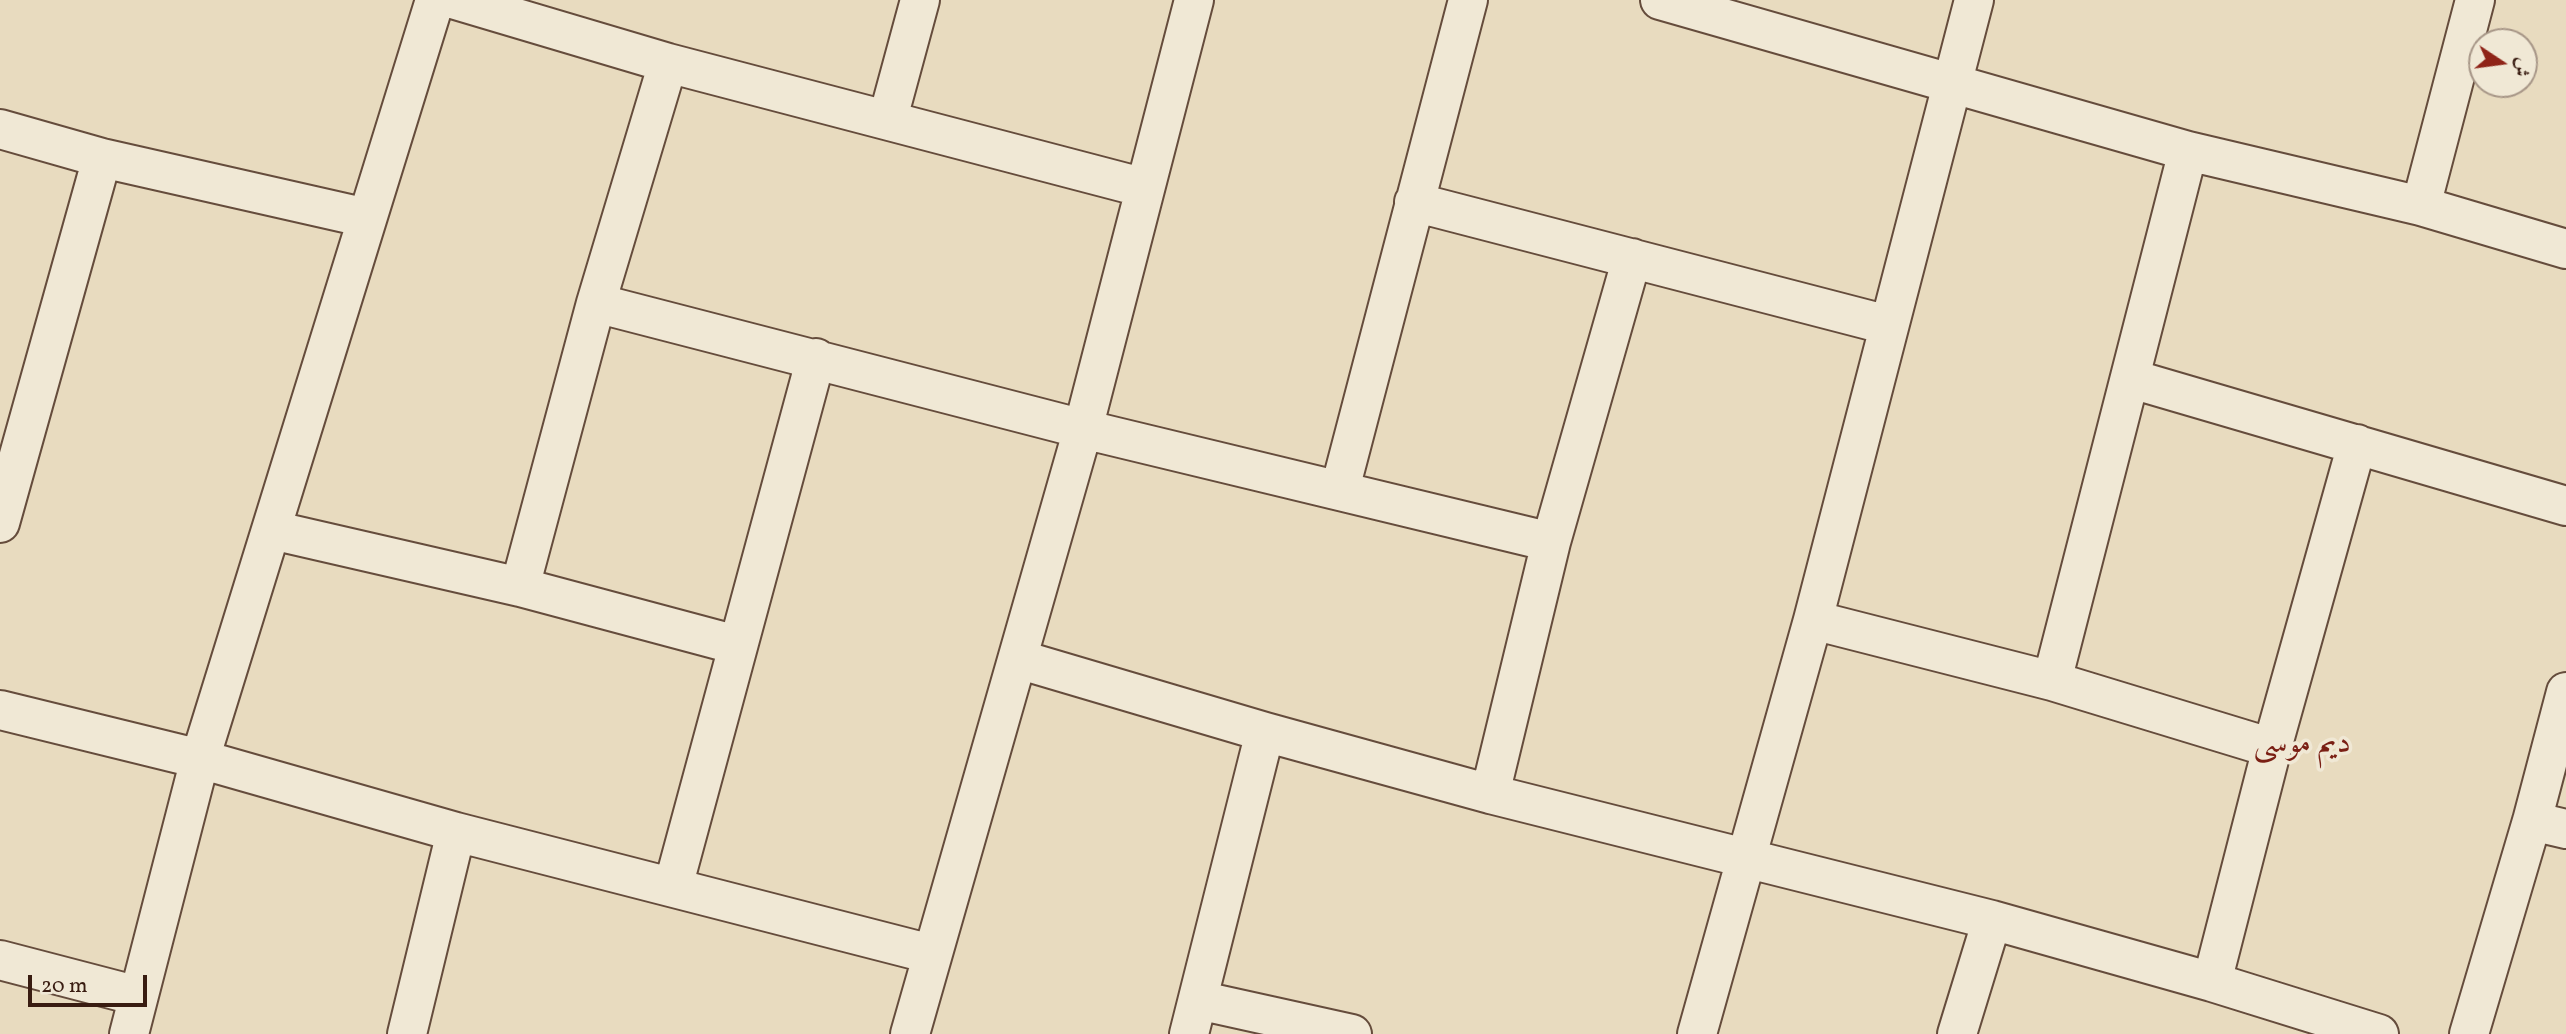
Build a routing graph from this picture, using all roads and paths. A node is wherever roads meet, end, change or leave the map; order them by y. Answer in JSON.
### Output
{"nodes":[{"id":1,"x":435,"y":0,"type":"edge"},
{"id":2,"x":456,"y":0,"type":"edge"},
{"id":3,"x":920,"y":0,"type":"edge"},
{"id":4,"x":1194,"y":0,"type":"edge"},
{"id":5,"x":1468,"y":0,"type":"edge"},
{"id":6,"x":1660,"y":0,"type":"edge"},
{"id":7,"x":1974,"y":0,"type":"edge"},
{"id":8,"x":2475,"y":0,"type":"edge"},
{"id":9,"x":668,"y":63,"type":"junction"},
{"id":10,"x":1951,"y":84,"type":"junction"},
{"id":11,"x":888,"y":118,"type":"junction"},
{"id":12,"x":0,"y":129,"type":"edge"},
{"id":13,"x":2188,"y":151,"type":"junction"},
{"id":14,"x":102,"y":158,"type":"junction"},
{"id":15,"x":1144,"y":188,"type":"junction"},
{"id":16,"x":1414,"y":202,"type":"junction"},
{"id":17,"x":2421,"y":206,"type":"junction"},
{"id":18,"x":367,"y":218,"type":"junction"},
{"id":19,"x":2566,"y":249,"type":"edge"},
{"id":20,"x":1632,"y":258,"type":"junction"},
{"id":21,"x":596,"y":303,"type":"junction"},
{"id":22,"x":1888,"y":325,"type":"junction"},
{"id":23,"x":816,"y":358,"type":"junction"},
{"id":24,"x":2132,"y":379,"type":"junction"},
{"id":25,"x":1083,"y":429,"type":"junction"},
{"id":26,"x":2357,"y":443,"type":"junction"},
{"id":27,"x":7,"y":465,"type":"edge"},
{"id":28,"x":1340,"y":489,"type":"junction"},
{"id":29,"x":2566,"y":506,"type":"edge"},
{"id":30,"x":0,"y":523,"type":"edge"},
{"id":31,"x":272,"y":530,"type":"junction"},
{"id":32,"x":1551,"y":542,"type":"junction"},
{"id":33,"x":520,"y":587,"type":"junction"},
{"id":34,"x":1813,"y":620,"type":"junction"},
{"id":35,"x":737,"y":645,"type":"junction"},
{"id":36,"x":1018,"y":659,"type":"junction"},
{"id":37,"x":2052,"y":681,"type":"junction"},
{"id":38,"x":2566,"y":692,"type":"edge"},
{"id":39,"x":0,"y":710,"type":"edge"},
{"id":40,"x":1265,"y":732,"type":"junction"},
{"id":41,"x":2272,"y":748,"type":"junction"},
{"id":42,"x":201,"y":759,"type":"junction"},
{"id":43,"x":1490,"y":793,"type":"junction"},
{"id":44,"x":2549,"y":825,"type":"edge"},
{"id":45,"x":456,"y":832,"type":"junction"},
{"id":46,"x":1745,"y":859,"type":"junction"},
{"id":47,"x":673,"y":887,"type":"junction"},
{"id":48,"x":1992,"y":919,"type":"junction"},
{"id":49,"x":932,"y":954,"type":"junction"},
{"id":50,"x":0,"y":960,"type":"edge"},
{"id":51,"x":2211,"y":982,"type":"junction"},
{"id":52,"x":138,"y":996,"type":"junction"},
{"id":53,"x":1193,"y":1017,"type":"edge"},
{"id":54,"x":130,"y":1034,"type":"edge"},
{"id":55,"x":407,"y":1034,"type":"edge"},
{"id":56,"x":910,"y":1034,"type":"edge"},
{"id":57,"x":1352,"y":1034,"type":"edge"},
{"id":58,"x":1698,"y":1034,"type":"edge"},
{"id":59,"x":1957,"y":1034,"type":"edge"},
{"id":60,"x":2379,"y":1034,"type":"edge"},
{"id":61,"x":2469,"y":1034,"type":"edge"}],
"edges":[{"from":1,"to":18,"type":"street"},
{"from":2,"to":9,"type":"street"},
{"from":3,"to":11,"type":"street"},
{"from":4,"to":15,"type":"street"},
{"from":5,"to":16,"type":"street"},
{"from":6,"to":10,"type":"street"},
{"from":7,"to":10,"type":"street"},
{"from":8,"to":17,"type":"street"},
{"from":9,"to":11,"type":"street"},
{"from":9,"to":21,"type":"street"},
{"from":10,"to":13,"type":"street"},
{"from":10,"to":22,"type":"street"},
{"from":11,"to":15,"type":"street"},
{"from":12,"to":14,"type":"street"},
{"from":13,"to":17,"type":"street"},
{"from":13,"to":24,"type":"street"},
{"from":14,"to":18,"type":"street"},
{"from":14,"to":27,"type":"street"},
{"from":15,"to":25,"type":"street"},
{"from":16,"to":20,"type":"street"},
{"from":16,"to":28,"type":"street"},
{"from":17,"to":19,"type":"street"},
{"from":18,"to":31,"type":"street"},
{"from":20,"to":22,"type":"street"},
{"from":20,"to":32,"type":"street"},
{"from":21,"to":23,"type":"street"},
{"from":21,"to":33,"type":"street"},
{"from":22,"to":34,"type":"street"},
{"from":23,"to":25,"type":"street"},
{"from":23,"to":35,"type":"street"},
{"from":24,"to":26,"type":"street"},
{"from":24,"to":37,"type":"street"},
{"from":25,"to":28,"type":"street"},
{"from":25,"to":36,"type":"street"},
{"from":26,"to":29,"type":"street"},
{"from":26,"to":41,"type":"street"},
{"from":27,"to":30,"type":"street"},
{"from":28,"to":32,"type":"street"},
{"from":31,"to":33,"type":"street"},
{"from":31,"to":42,"type":"street"},
{"from":32,"to":43,"type":"street"},
{"from":33,"to":35,"type":"street"},
{"from":34,"to":37,"type":"street"},
{"from":34,"to":46,"type":"street"},
{"from":35,"to":47,"type":"street"},
{"from":36,"to":40,"type":"street"},
{"from":36,"to":49,"type":"street"},
{"from":37,"to":41,"type":"street"},
{"from":38,"to":44,"type":"street"},
{"from":39,"to":42,"type":"street"},
{"from":40,"to":43,"type":"street"},
{"from":40,"to":53,"type":"street"},
{"from":41,"to":51,"type":"street"},
{"from":42,"to":45,"type":"street"},
{"from":42,"to":52,"type":"street"},
{"from":43,"to":46,"type":"street"},
{"from":44,"to":61,"type":"street"},
{"from":45,"to":47,"type":"street"},
{"from":45,"to":55,"type":"street"},
{"from":46,"to":48,"type":"street"},
{"from":46,"to":58,"type":"street"},
{"from":47,"to":49,"type":"street"},
{"from":48,"to":51,"type":"street"},
{"from":48,"to":59,"type":"street"},
{"from":49,"to":56,"type":"street"},
{"from":50,"to":52,"type":"street"},
{"from":51,"to":60,"type":"street"},
{"from":52,"to":54,"type":"street"},
{"from":53,"to":57,"type":"street"}]}
